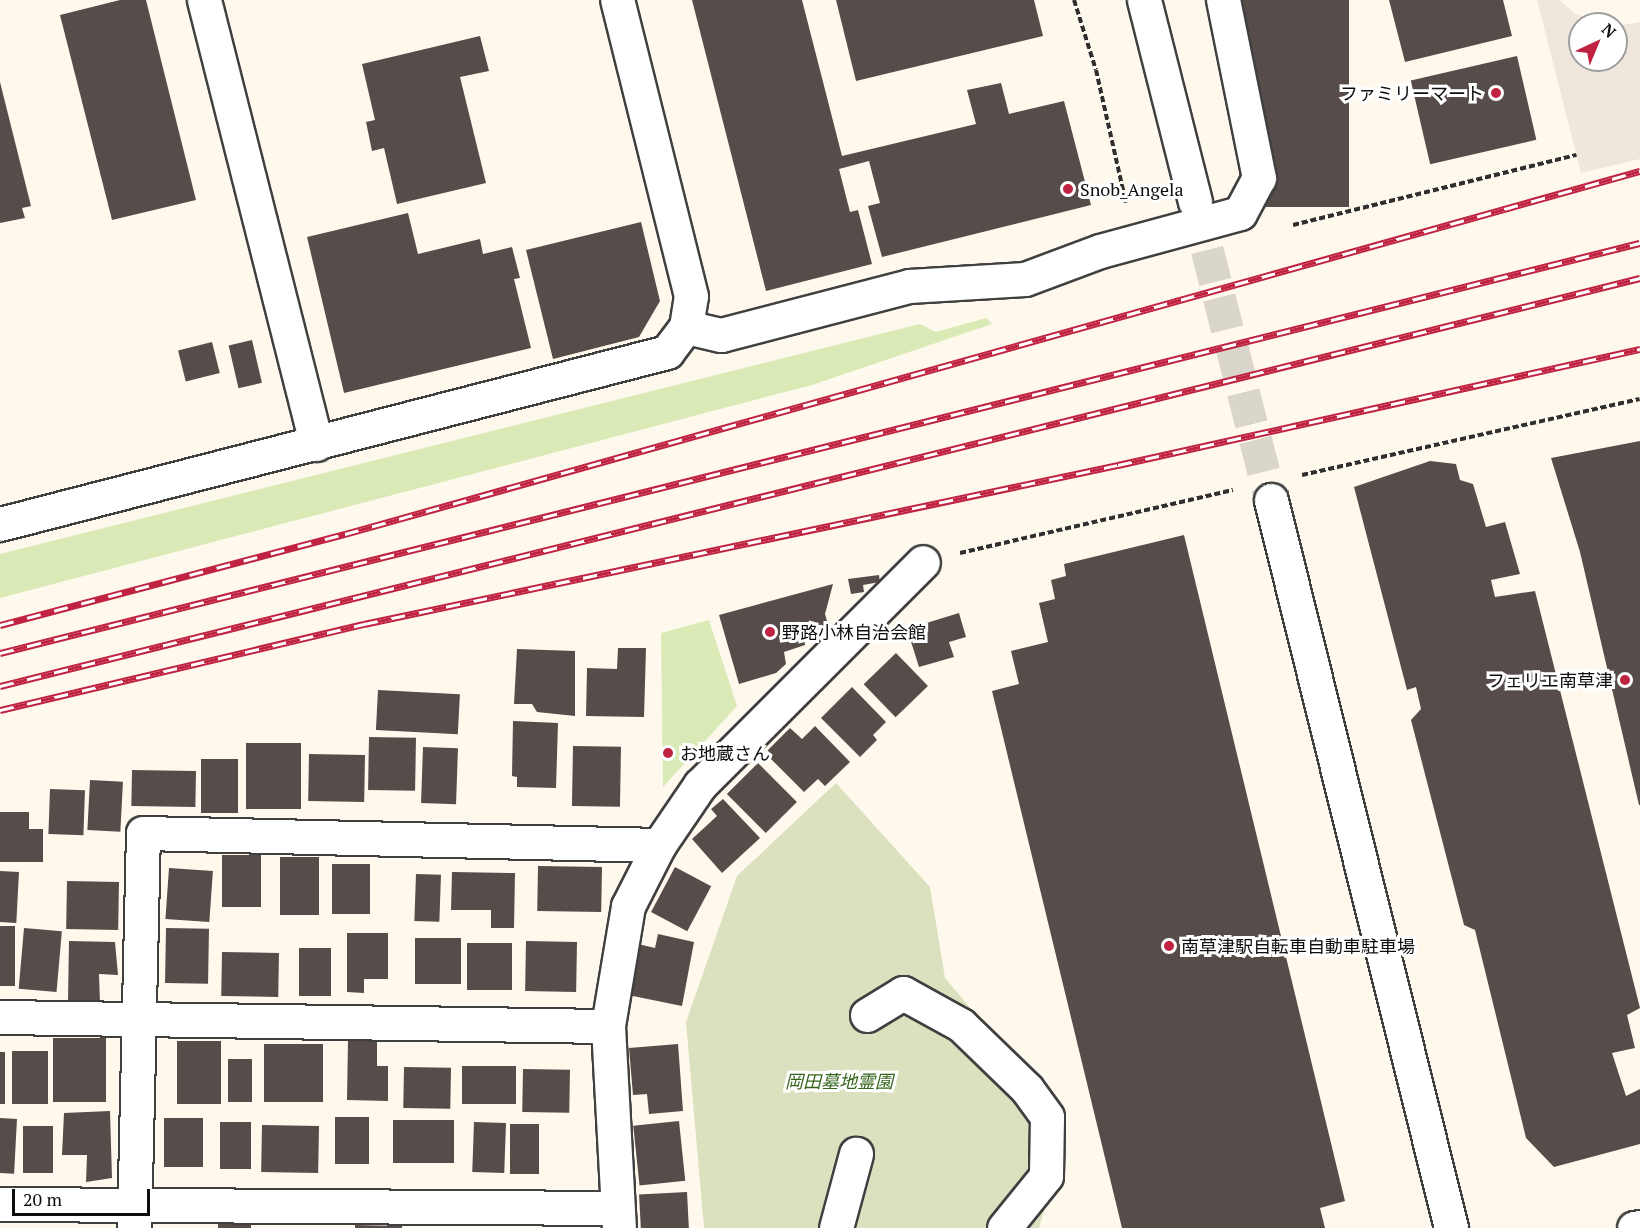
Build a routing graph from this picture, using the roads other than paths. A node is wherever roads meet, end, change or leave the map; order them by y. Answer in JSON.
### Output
{"nodes":[{"id":1,"x":204,"y":0,"type":"edge"},
{"id":2,"x":617,"y":0,"type":"edge"},
{"id":3,"x":1144,"y":0,"type":"edge"},
{"id":4,"x":1223,"y":0,"type":"edge"},
{"id":5,"x":1195,"y":202,"type":"tunnel mouth"},
{"id":6,"x":686,"y":327,"type":"junction"},
{"id":7,"x":316,"y":444,"type":"junction"},
{"id":8,"x":1271,"y":500,"type":"tunnel mouth"},
{"id":9,"x":0,"y":524,"type":"edge"},
{"id":10,"x":923,"y":562,"type":"dead end"},
{"id":11,"x":660,"y":844,"type":"junction"},
{"id":12,"x":867,"y":1015,"type":"dead end"},
{"id":13,"x":0,"y":1017,"type":"edge"},
{"id":14,"x":140,"y":1019,"type":"junction"},
{"id":15,"x":608,"y":1026,"type":"junction"},
{"id":16,"x":855,"y":1154,"type":"dead end"},
{"id":17,"x":0,"y":1204,"type":"edge"},
{"id":18,"x":135,"y":1217,"type":"edge"},
{"id":19,"x":618,"y":1218,"type":"edge"},
{"id":20,"x":1640,"y":1227,"type":"edge"},
{"id":21,"x":836,"y":1228,"type":"edge"},
{"id":22,"x":1004,"y":1228,"type":"edge"},
{"id":23,"x":1451,"y":1228,"type":"edge"},
{"id":24,"x":1634,"y":1228,"type":"edge"}],
"edges":[{"from":1,"to":7,"type":"street"},
{"from":2,"to":6,"type":"street"},
{"from":3,"to":5,"type":"street"},
{"from":4,"to":6,"type":"street"},
{"from":6,"to":7,"type":"street"},
{"from":7,"to":9,"type":"street"},
{"from":8,"to":23,"type":"street"},
{"from":10,"to":11,"type":"street"},
{"from":11,"to":14,"type":"street"},
{"from":11,"to":15,"type":"street"},
{"from":12,"to":22,"type":"street"},
{"from":13,"to":14,"type":"street"},
{"from":14,"to":15,"type":"street"},
{"from":14,"to":18,"type":"street"},
{"from":15,"to":19,"type":"street"},
{"from":16,"to":21,"type":"street"},
{"from":17,"to":18,"type":"street"},
{"from":18,"to":19,"type":"street"},
{"from":20,"to":24,"type":"street"}]}
